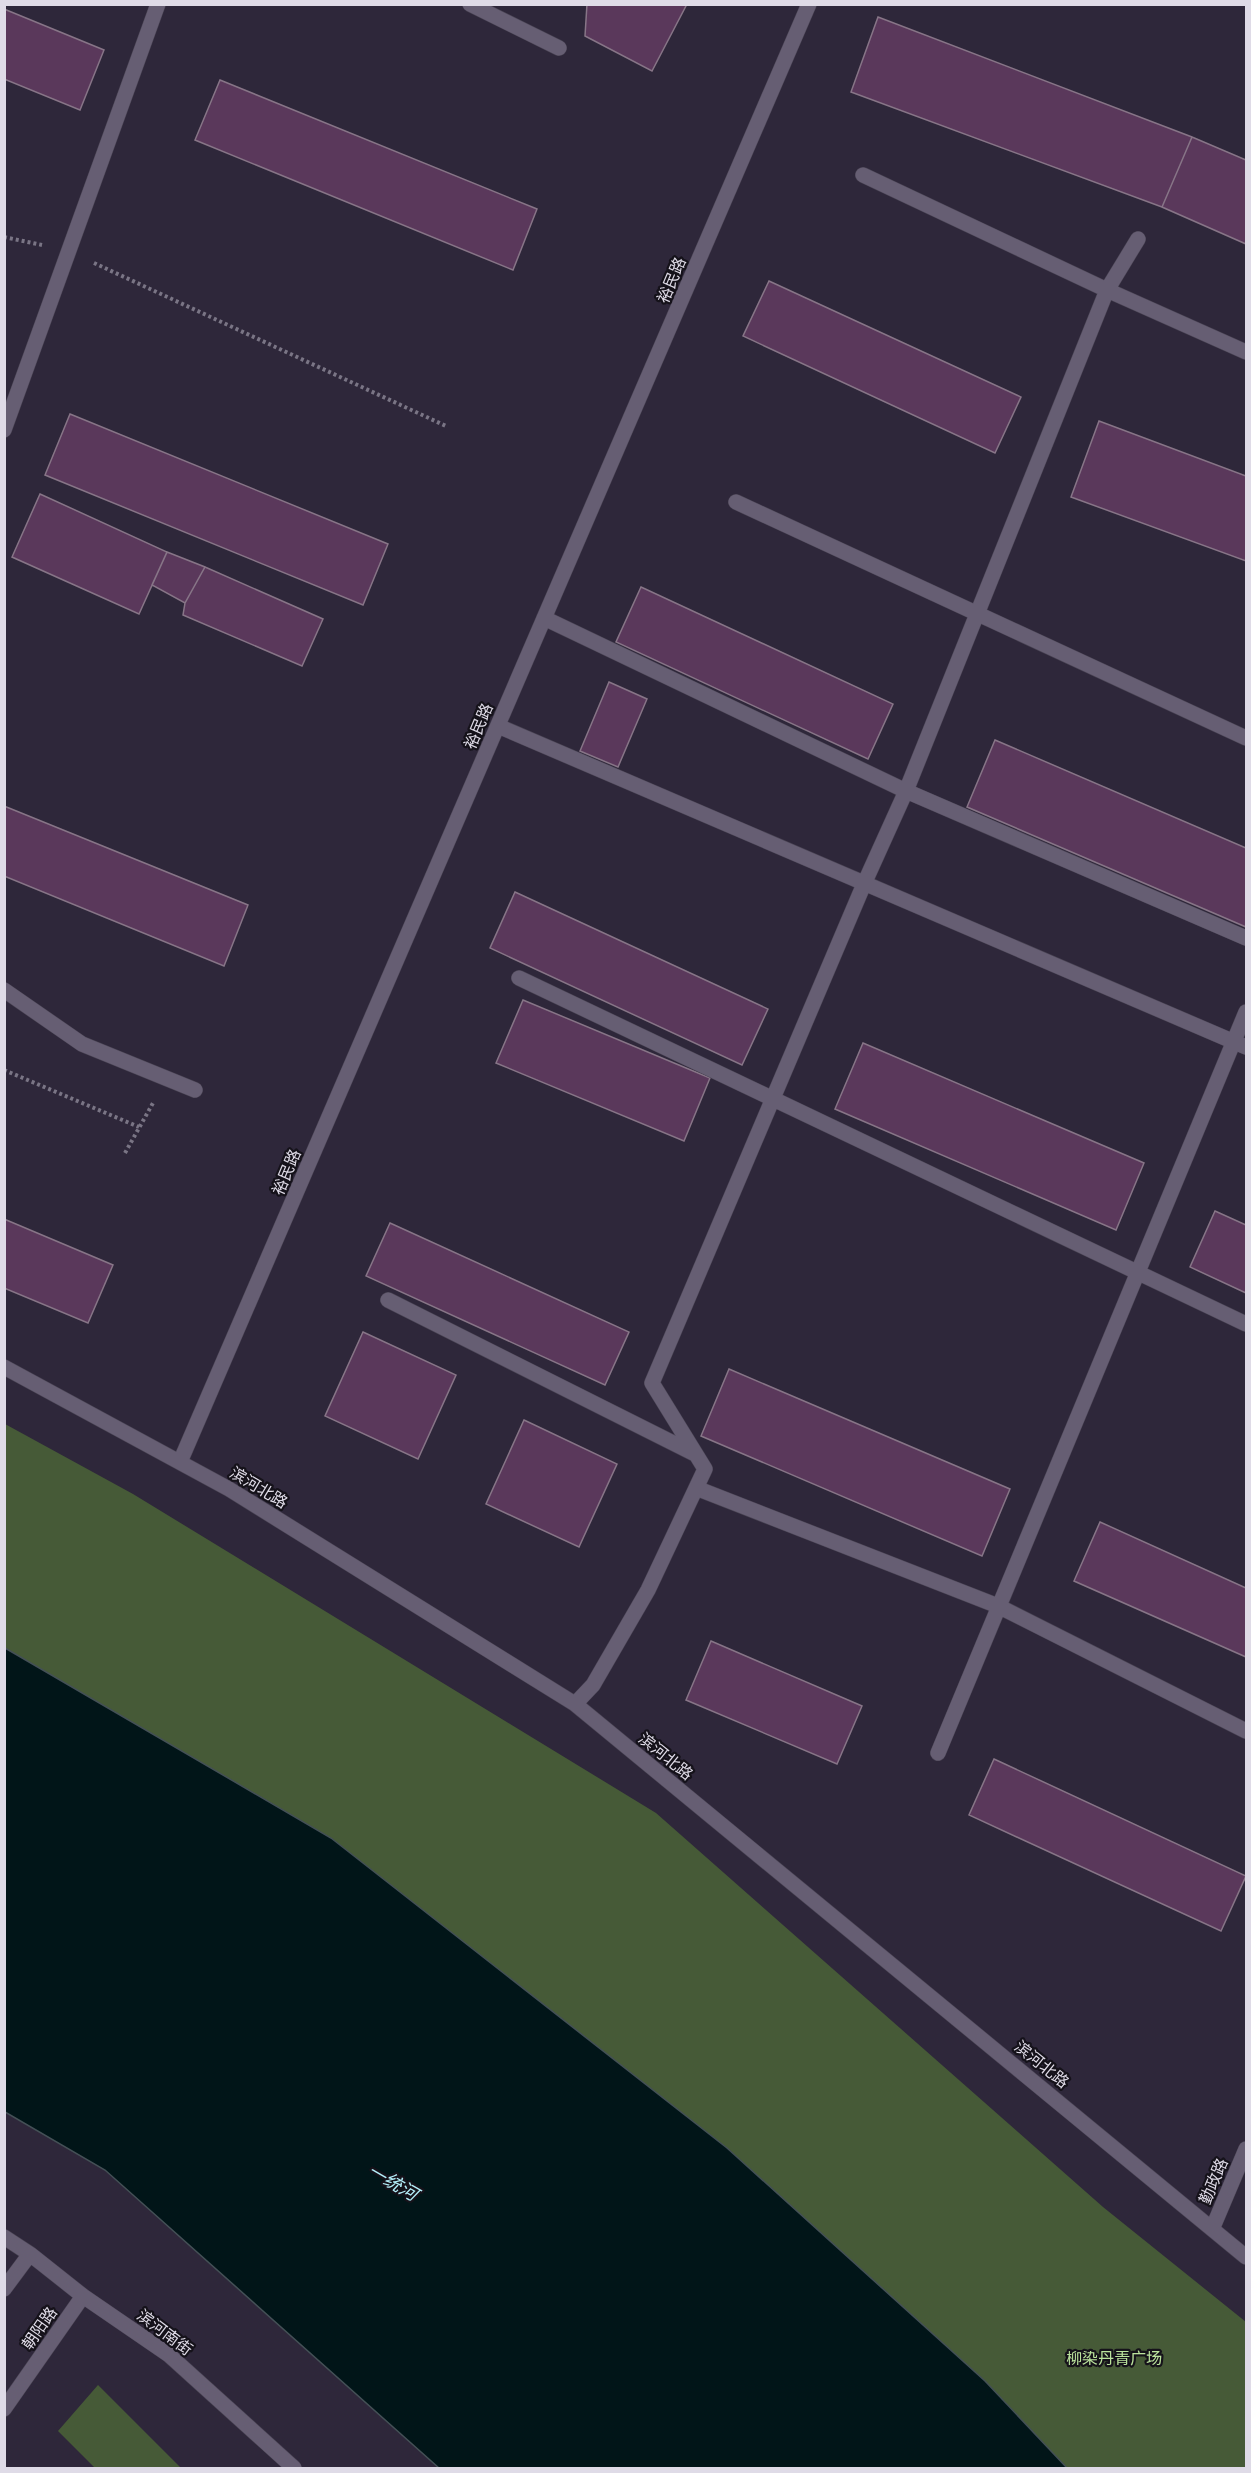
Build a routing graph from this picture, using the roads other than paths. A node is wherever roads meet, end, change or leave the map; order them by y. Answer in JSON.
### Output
{"nodes":[{"id":1,"x":158,"y":4,"type":"edge"},
{"id":2,"x":470,"y":4,"type":"edge"},
{"id":3,"x":809,"y":4,"type":"edge"},
{"id":4,"x":559,"y":48,"type":"dead end"},
{"id":5,"x":863,"y":175,"type":"dead end"},
{"id":6,"x":1138,"y":240,"type":"dead end"},
{"id":7,"x":1107,"y":290,"type":"junction"},
{"id":8,"x":1246,"y":352,"type":"edge"},
{"id":9,"x":4,"y":430,"type":"edge"},
{"id":10,"x":736,"y":502,"type":"dead end"},
{"id":11,"x":977,"y":614,"type":"junction"},
{"id":12,"x":544,"y":618,"type":"junction"},
{"id":13,"x":498,"y":726,"type":"junction"},
{"id":14,"x":1246,"y":738,"type":"edge"},
{"id":15,"x":906,"y":791,"type":"junction"},
{"id":16,"x":864,"y":884,"type":"junction"},
{"id":17,"x":1246,"y":938,"type":"edge"},
{"id":18,"x":519,"y":978,"type":"dead end"},
{"id":19,"x":4,"y":990,"type":"edge"},
{"id":20,"x":1246,"y":1012,"type":"edge"},
{"id":21,"x":1240,"y":1044,"type":"edge"},
{"id":22,"x":195,"y":1090,"type":"dead end"},
{"id":23,"x":773,"y":1098,"type":"junction"},
{"id":24,"x":1137,"y":1272,"type":"junction"},
{"id":25,"x":388,"y":1300,"type":"dead end"},
{"id":26,"x":1246,"y":1324,"type":"edge"},
{"id":27,"x":4,"y":1367,"type":"edge"},
{"id":28,"x":695,"y":1454,"type":"junction"},
{"id":29,"x":180,"y":1462,"type":"junction"},
{"id":30,"x":696,"y":1488,"type":"junction"},
{"id":31,"x":998,"y":1606,"type":"junction"},
{"id":32,"x":575,"y":1704,"type":"junction"},
{"id":33,"x":1246,"y":1731,"type":"edge"},
{"id":34,"x":938,"y":1753,"type":"dead end"},
{"id":35,"x":1246,"y":2149,"type":"edge"},
{"id":36,"x":1213,"y":2227,"type":"junction"},
{"id":37,"x":4,"y":2237,"type":"edge"},
{"id":38,"x":30,"y":2254,"type":"junction"},
{"id":39,"x":1246,"y":2257,"type":"edge"},
{"id":40,"x":4,"y":2289,"type":"edge"},
{"id":41,"x":83,"y":2296,"type":"junction"},
{"id":42,"x":4,"y":2409,"type":"edge"},
{"id":43,"x":294,"y":2469,"type":"edge"}],
"edges":[{"from":1,"to":9,"type":"street"},
{"from":2,"to":4,"type":"street"},
{"from":3,"to":12,"type":"street","name":"裕民路"},
{"from":5,"to":7,"type":"street"},
{"from":6,"to":7,"type":"street"},
{"from":7,"to":8,"type":"street"},
{"from":7,"to":11,"type":"street"},
{"from":10,"to":11,"type":"street"},
{"from":11,"to":14,"type":"street"},
{"from":11,"to":15,"type":"street"},
{"from":12,"to":13,"type":"street","name":"裕民路"},
{"from":12,"to":15,"type":"street"},
{"from":13,"to":16,"type":"street"},
{"from":13,"to":29,"type":"street","name":"裕民路"},
{"from":15,"to":16,"type":"street"},
{"from":15,"to":17,"type":"street"},
{"from":16,"to":21,"type":"street"},
{"from":16,"to":23,"type":"street"},
{"from":18,"to":23,"type":"street"},
{"from":19,"to":22,"type":"street"},
{"from":20,"to":21,"type":"street"},
{"from":21,"to":24,"type":"street"},
{"from":23,"to":24,"type":"street"},
{"from":23,"to":28,"type":"street"},
{"from":24,"to":26,"type":"street"},
{"from":24,"to":31,"type":"street"},
{"from":25,"to":28,"type":"street"},
{"from":27,"to":29,"type":"street","name":"滨河北路"},
{"from":28,"to":30,"type":"street"},
{"from":29,"to":32,"type":"street","name":"滨河北路"},
{"from":30,"to":31,"type":"street"},
{"from":30,"to":32,"type":"street"},
{"from":31,"to":33,"type":"street"},
{"from":31,"to":34,"type":"street"},
{"from":32,"to":36,"type":"street","name":"滨河北路"},
{"from":35,"to":36,"type":"street","name":"勤政路"},
{"from":36,"to":39,"type":"street","name":"滨河北路"},
{"from":37,"to":38,"type":"street","name":"滨河南街"},
{"from":38,"to":40,"type":"street"},
{"from":38,"to":41,"type":"street","name":"滨河南街"},
{"from":41,"to":42,"type":"street","name":"朝阳路"},
{"from":41,"to":43,"type":"street","name":"滨河南街"}]}
